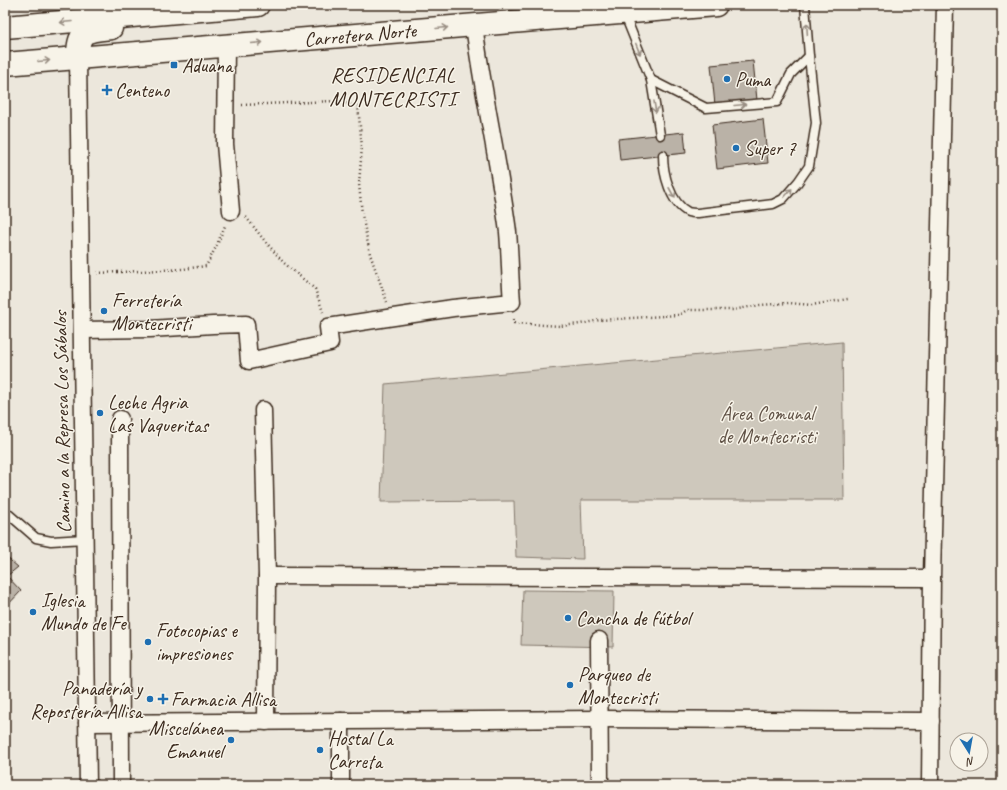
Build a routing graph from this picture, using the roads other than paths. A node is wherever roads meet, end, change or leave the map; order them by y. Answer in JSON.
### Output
{"nodes":[{"id":1,"x":258,"y":5,"type":"edge"},
{"id":2,"x":716,"y":5,"type":"edge"},
{"id":3,"x":805,"y":5,"type":"edge"},
{"id":4,"x":945,"y":5,"type":"edge"},
{"id":5,"x":625,"y":9,"type":"edge"},
{"id":6,"x":177,"y":12,"type":"junction"},
{"id":7,"x":474,"y":25,"type":"junction"},
{"id":8,"x":5,"y":27,"type":"edge"},
{"id":9,"x":226,"y":46,"type":"junction"},
{"id":10,"x":809,"y":56,"type":"junction"},
{"id":11,"x":78,"y":58,"type":"junction"},
{"id":12,"x":5,"y":64,"type":"edge"},
{"id":13,"x":650,"y":80,"type":"junction"},
{"id":14,"x":660,"y":135,"type":"dead end"},
{"id":15,"x":663,"y":155,"type":"dead end"},
{"id":16,"x":231,"y":211,"type":"road end"},
{"id":17,"x":82,"y":330,"type":"junction"},
{"id":18,"x":262,"y":410,"type":"dead end"},
{"id":19,"x":120,"y":419,"type":"dead end"},
{"id":20,"x":5,"y":511,"type":"edge"},
{"id":21,"x":85,"y":539,"type":"junction"},
{"id":22,"x":267,"y":576,"type":"junction"},
{"id":23,"x":932,"y":578,"type":"junction"},
{"id":24,"x":599,"y":640,"type":"dead end"},
{"id":25,"x":600,"y":719,"type":"junction"},
{"id":26,"x":340,"y":721,"type":"junction"},
{"id":27,"x":931,"y":721,"type":"junction"},
{"id":28,"x":121,"y":722,"type":"junction"},
{"id":29,"x":266,"y":722,"type":"junction"},
{"id":30,"x":87,"y":723,"type":"junction"},
{"id":31,"x":88,"y":785,"type":"edge"},
{"id":32,"x":121,"y":785,"type":"edge"},
{"id":33,"x":341,"y":785,"type":"edge"},
{"id":34,"x":600,"y":785,"type":"edge"},
{"id":35,"x":930,"y":785,"type":"edge"}],
"edges":[{"from":1,"to":6,"type":"highway"},
{"from":2,"to":5,"type":"highway","name":"Carretera Norte"},
{"from":10,"to":3,"type":"lane","one_way":true},
{"from":4,"to":23,"type":"street"},
{"from":5,"to":7,"type":"highway","name":"Carretera Norte"},
{"from":5,"to":13,"type":"lane","one_way":true},
{"from":6,"to":8,"type":"highway","one_way":true},
{"from":6,"to":11,"type":"highway"},
{"from":9,"to":7,"type":"highway","name":"Carretera Norte","one_way":true},
{"from":7,"to":17,"type":"street"},
{"from":9,"to":11,"type":"highway","name":"Carretera Norte"},
{"from":9,"to":16,"type":"street"},
{"from":13,"to":10,"type":"lane","one_way":true},
{"from":15,"to":10,"type":"lane","one_way":true},
{"from":12,"to":11,"type":"highway","name":"Carretera Norte","one_way":true},
{"from":11,"to":17,"type":"street","name":"Camino a la Represa Los Sábalos"},
{"from":13,"to":14,"type":"lane","one_way":true},
{"from":17,"to":21,"type":"street","name":"Camino a la Represa Los Sábalos"},
{"from":18,"to":22,"type":"street"},
{"from":19,"to":28,"type":"street"},
{"from":20,"to":21,"type":"lane"},
{"from":21,"to":30,"type":"street","name":"Camino a la Represa Los Sábalos"},
{"from":22,"to":23,"type":"street"},
{"from":22,"to":29,"type":"street"},
{"from":23,"to":27,"type":"street"},
{"from":24,"to":25,"type":"street"},
{"from":25,"to":26,"type":"street"},
{"from":25,"to":27,"type":"street"},
{"from":25,"to":34,"type":"street"},
{"from":26,"to":29,"type":"street"},
{"from":26,"to":33,"type":"street"},
{"from":27,"to":35,"type":"street"},
{"from":28,"to":29,"type":"street"},
{"from":28,"to":30,"type":"street"},
{"from":28,"to":32,"type":"street"},
{"from":30,"to":31,"type":"street","name":"Camino a la Represa Los Sábalos"}]}
